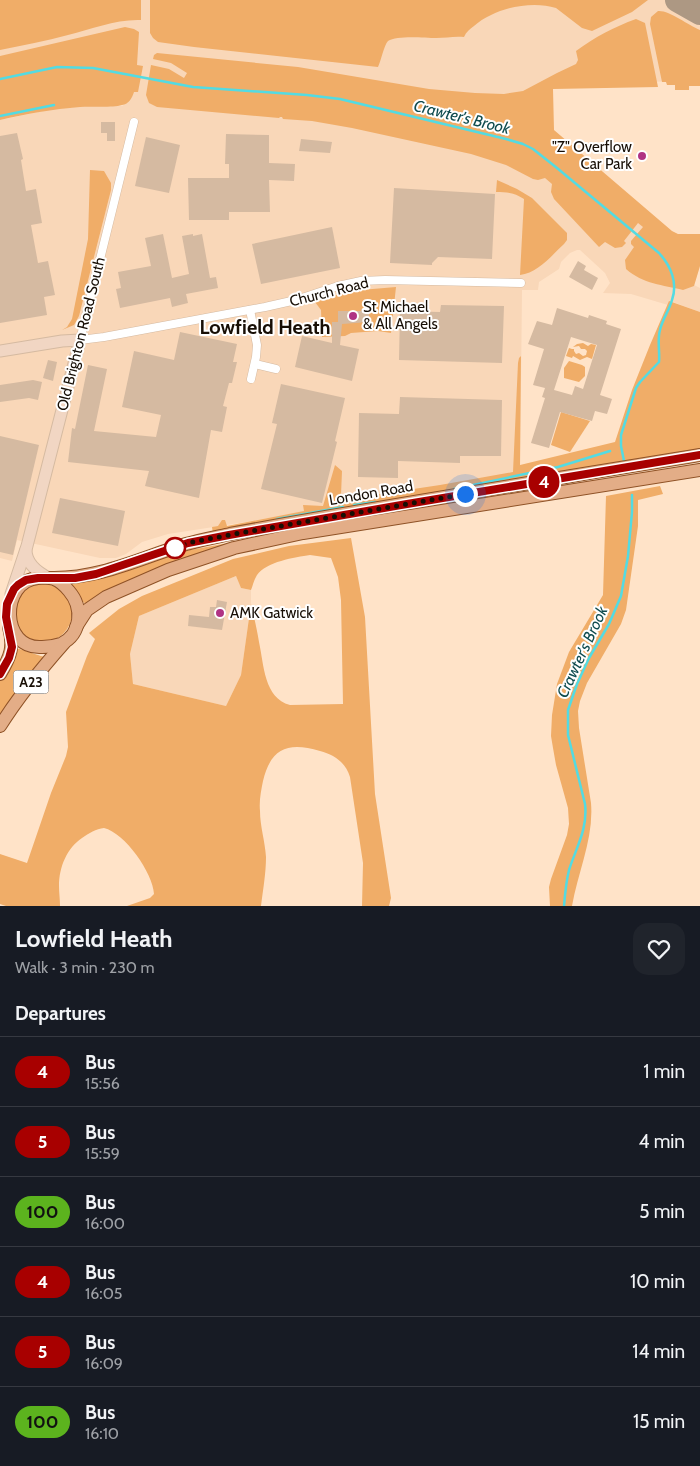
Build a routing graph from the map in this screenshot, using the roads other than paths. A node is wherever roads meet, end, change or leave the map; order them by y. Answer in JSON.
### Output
{"nodes":[{"id":1,"x":134,"y":122,"type":"dead end"},
{"id":2,"x":521,"y":283,"type":"dead end"},
{"id":3,"x":250,"y":310,"type":"junction"},
{"id":4,"x":80,"y":340,"type":"junction"},
{"id":5,"x":0,"y":351,"type":"edge"},
{"id":6,"x":255,"y":364,"type":"junction"},
{"id":7,"x":276,"y":369,"type":"dead end"},
{"id":8,"x":251,"y":379,"type":"dead end"},
{"id":9,"x":700,"y":455,"type":"edge"},
{"id":10,"x":700,"y":470,"type":"edge"},
{"id":11,"x":27,"y":546,"type":"junction"},
{"id":12,"x":50,"y":578,"type":"junction"},
{"id":13,"x":11,"y":594,"type":"junction"},
{"id":14,"x":8,"y":625,"type":"junction"},
{"id":15,"x":76,"y":627,"type":"junction"},
{"id":16,"x":65,"y":641,"type":"junction"},
{"id":17,"x":0,"y":674,"type":"edge"},
{"id":18,"x":0,"y":726,"type":"edge"}],
"edges":[{"from":1,"to":4,"type":"street","name":"Old Brighton Road South"},
{"from":2,"to":3,"type":"street","name":"Church Road"},
{"from":3,"to":4,"type":"street","name":"Church Road"},
{"from":3,"to":6,"type":"street"},
{"from":4,"to":5,"type":"street"},
{"from":4,"to":11,"type":"street","name":"Old Brighton Road South"},
{"from":6,"to":7,"type":"street"},
{"from":6,"to":8,"type":"street"},
{"from":9,"to":12,"type":"main road","name":"London Road"},
{"from":10,"to":15,"type":"main road","name":"London Road"},
{"from":11,"to":12,"type":"street"},
{"from":11,"to":13,"type":"street","name":"Old Brighton Road South"},
{"from":12,"to":13,"type":"main road"},
{"from":12,"to":15,"type":"main road"},
{"from":13,"to":14,"type":"main road"},
{"from":14,"to":16,"type":"main road"},
{"from":14,"to":17,"type":"main road","number":"A23"},
{"from":15,"to":16,"type":"main road"},
{"from":16,"to":18,"type":"main road","number":"A23"}]}
